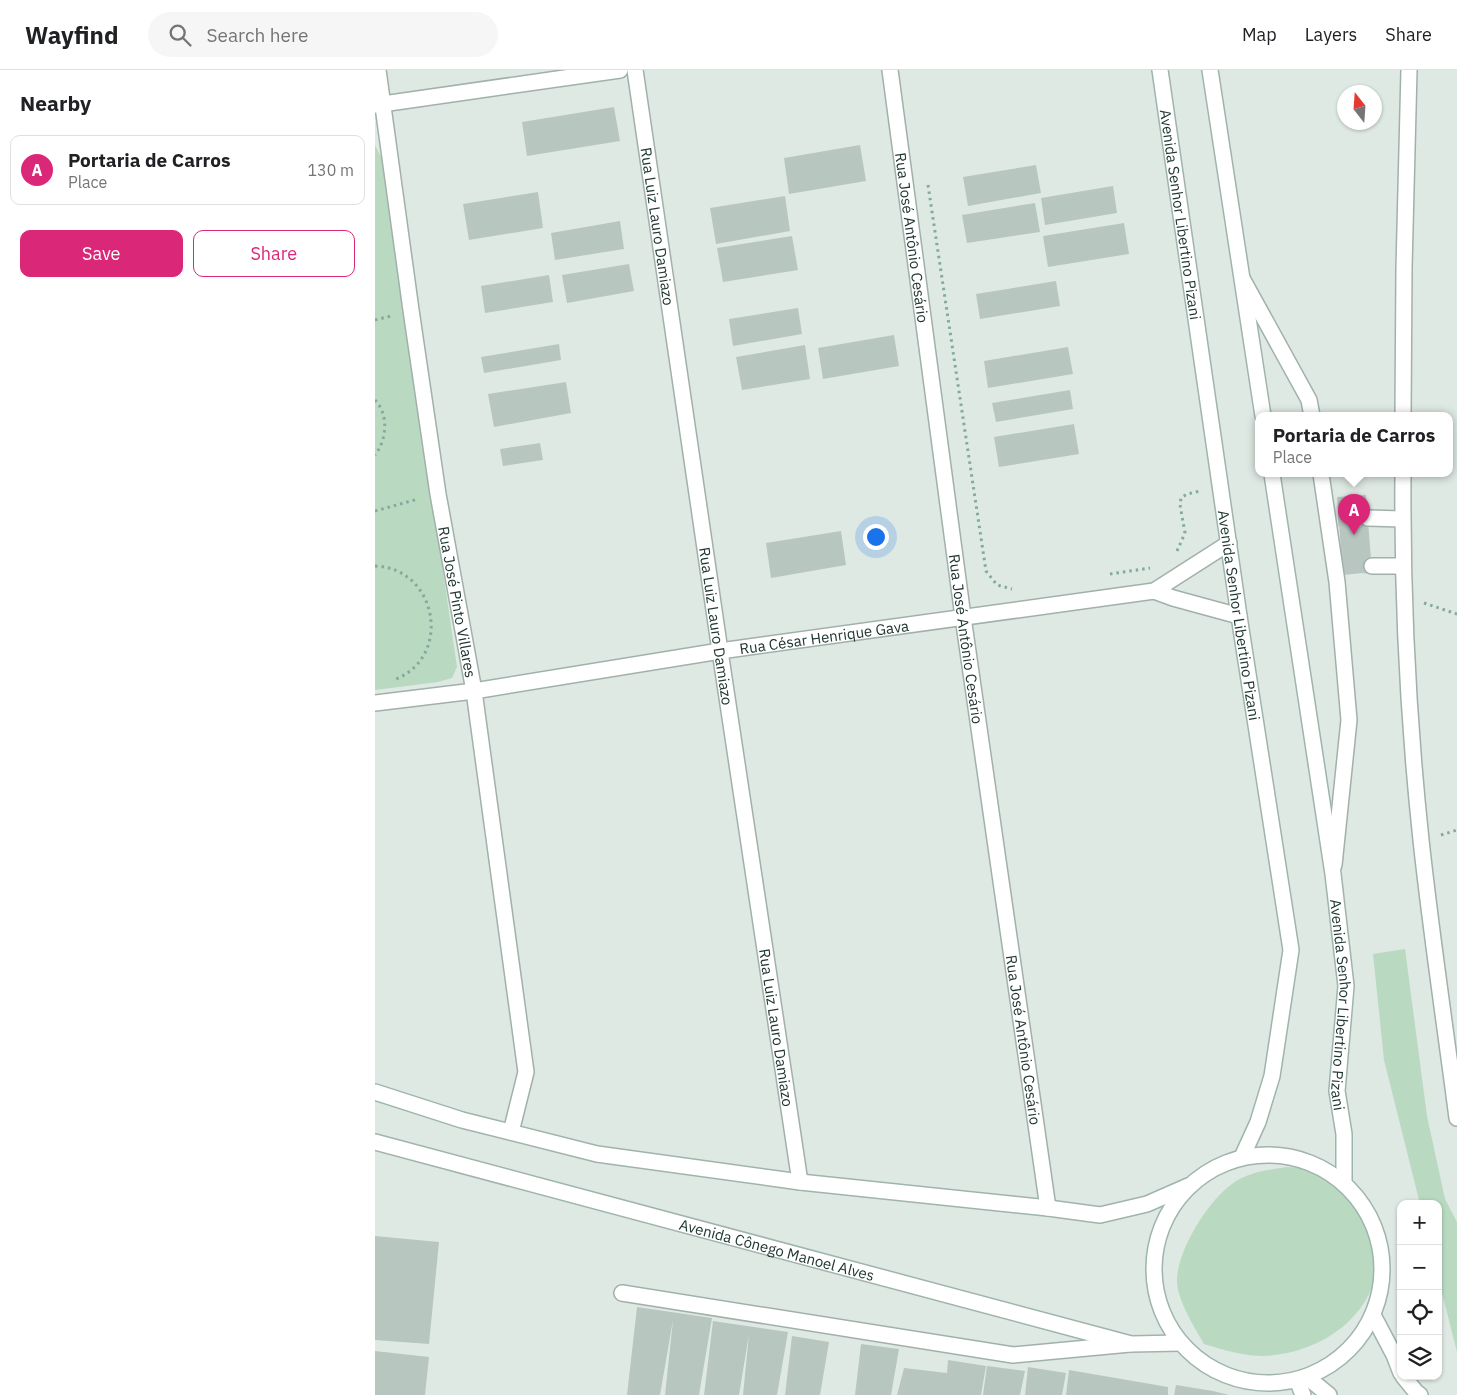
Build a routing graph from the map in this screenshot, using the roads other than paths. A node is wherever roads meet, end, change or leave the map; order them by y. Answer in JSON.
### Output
{"nodes":[{"id":1,"x":378,"y":70,"type":"edge"},
{"id":2,"x":620,"y":70,"type":"edge"},
{"id":3,"x":635,"y":70,"type":"edge"},
{"id":4,"x":890,"y":70,"type":"edge"},
{"id":5,"x":1159,"y":70,"type":"edge"},
{"id":6,"x":1210,"y":70,"type":"edge"},
{"id":7,"x":1409,"y":70,"type":"edge"},
{"id":8,"x":379,"y":104,"type":"edge"},
{"id":9,"x":1240,"y":274,"type":"junction"},
{"id":10,"x":1262,"y":412,"type":"edge"},
{"id":11,"x":1311,"y":412,"type":"edge"},
{"id":12,"x":1403,"y":412,"type":"edge"},
{"id":13,"x":1272,"y":477,"type":"edge"},
{"id":14,"x":1322,"y":477,"type":"edge"},
{"id":15,"x":1403,"y":477,"type":"edge"},
{"id":16,"x":1368,"y":518,"type":"tunnel mouth"},
{"id":17,"x":1402,"y":519,"type":"junction"},
{"id":18,"x":1229,"y":543,"type":"junction"},
{"id":19,"x":1371,"y":566,"type":"tunnel mouth"},
{"id":20,"x":1403,"y":566,"type":"junction"},
{"id":21,"x":1154,"y":591,"type":"junction"},
{"id":22,"x":1239,"y":616,"type":"junction"},
{"id":23,"x":963,"y":617,"type":"junction"},
{"id":24,"x":720,"y":651,"type":"junction"},
{"id":25,"x":474,"y":691,"type":"junction"},
{"id":26,"x":375,"y":703,"type":"edge"},
{"id":27,"x":1333,"y":874,"type":"junction"},
{"id":28,"x":375,"y":1092,"type":"edge"},
{"id":29,"x":1457,"y":1118,"type":"edge"},
{"id":30,"x":511,"y":1132,"type":"junction"},
{"id":31,"x":375,"y":1142,"type":"edge"},
{"id":32,"x":1242,"y":1157,"type":"junction"},
{"id":33,"x":1344,"y":1181,"type":"junction"},
{"id":34,"x":800,"y":1182,"type":"junction"},
{"id":35,"x":1188,"y":1186,"type":"junction"},
{"id":36,"x":1048,"y":1208,"type":"junction"},
{"id":37,"x":622,"y":1293,"type":"dead end"},
{"id":38,"x":1373,"y":1315,"type":"junction"},
{"id":39,"x":1180,"y":1343,"type":"junction"},
{"id":40,"x":1131,"y":1344,"type":"junction"},
{"id":41,"x":1397,"y":1363,"type":"edge"},
{"id":42,"x":1302,"y":1378,"type":"junction"},
{"id":43,"x":1406,"y":1380,"type":"edge"},
{"id":44,"x":1303,"y":1395,"type":"edge"},
{"id":45,"x":1329,"y":1395,"type":"edge"},
{"id":46,"x":1420,"y":1395,"type":"edge"}],
"edges":[{"from":1,"to":8,"type":"street","name":"Rua José Pinto Villares"},
{"from":2,"to":8,"type":"street"},
{"from":3,"to":24,"type":"street","name":"Rua Luiz Lauro Damiazo"},
{"from":4,"to":23,"type":"street","name":"Rua José Antônio Cesário"},
{"from":5,"to":18,"type":"street","name":"Avenida Senhor Libertino Pizani"},
{"from":6,"to":9,"type":"street"},
{"from":7,"to":12,"type":"street"},
{"from":8,"to":25,"type":"street","name":"Rua José Pinto Villares"},
{"from":9,"to":10,"type":"street"},
{"from":9,"to":11,"type":"street"},
{"from":13,"to":27,"type":"street","name":"Avenida Senhor Libertino Pizani"},
{"from":14,"to":27,"type":"street"},
{"from":15,"to":17,"type":"street"},
{"from":16,"to":17,"type":"street"},
{"from":17,"to":20,"type":"street"},
{"from":18,"to":21,"type":"street","name":"Rua César Henrique Gava"},
{"from":18,"to":22,"type":"street","name":"Avenida Senhor Libertino Pizani"},
{"from":19,"to":20,"type":"street"},
{"from":20,"to":29,"type":"street"},
{"from":21,"to":22,"type":"street","name":"Rua César Henrique Gava"},
{"from":21,"to":23,"type":"street","name":"Rua César Henrique Gava"},
{"from":22,"to":32,"type":"street","name":"Avenida Senhor Libertino Pizani"},
{"from":23,"to":24,"type":"street","name":"Rua César Henrique Gava"},
{"from":23,"to":36,"type":"street","name":"Rua José Antônio Cesário"},
{"from":24,"to":25,"type":"street","name":"Rua César Henrique Gava"},
{"from":24,"to":34,"type":"street","name":"Rua Luiz Lauro Damiazo"},
{"from":25,"to":26,"type":"street","name":"Rua César Henrique Gava"},
{"from":25,"to":30,"type":"street","name":"Rua José Pinto Villares"},
{"from":27,"to":33,"type":"street","name":"Avenida Senhor Libertino Pizani"},
{"from":28,"to":30,"type":"street"},
{"from":30,"to":34,"type":"street"},
{"from":31,"to":40,"type":"street","name":"Avenida Cônego Manoel Alves"},
{"from":32,"to":33,"type":"street"},
{"from":32,"to":35,"type":"street"},
{"from":33,"to":38,"type":"street"},
{"from":34,"to":36,"type":"street"},
{"from":35,"to":36,"type":"street"},
{"from":35,"to":39,"type":"street"},
{"from":37,"to":40,"type":"street"},
{"from":38,"to":41,"type":"street"},
{"from":38,"to":42,"type":"street"},
{"from":39,"to":40,"type":"street","name":"Avenida Cônego Manoel Alves"},
{"from":39,"to":42,"type":"street"},
{"from":42,"to":44,"type":"street"},
{"from":42,"to":45,"type":"street"},
{"from":43,"to":46,"type":"street"}]}
